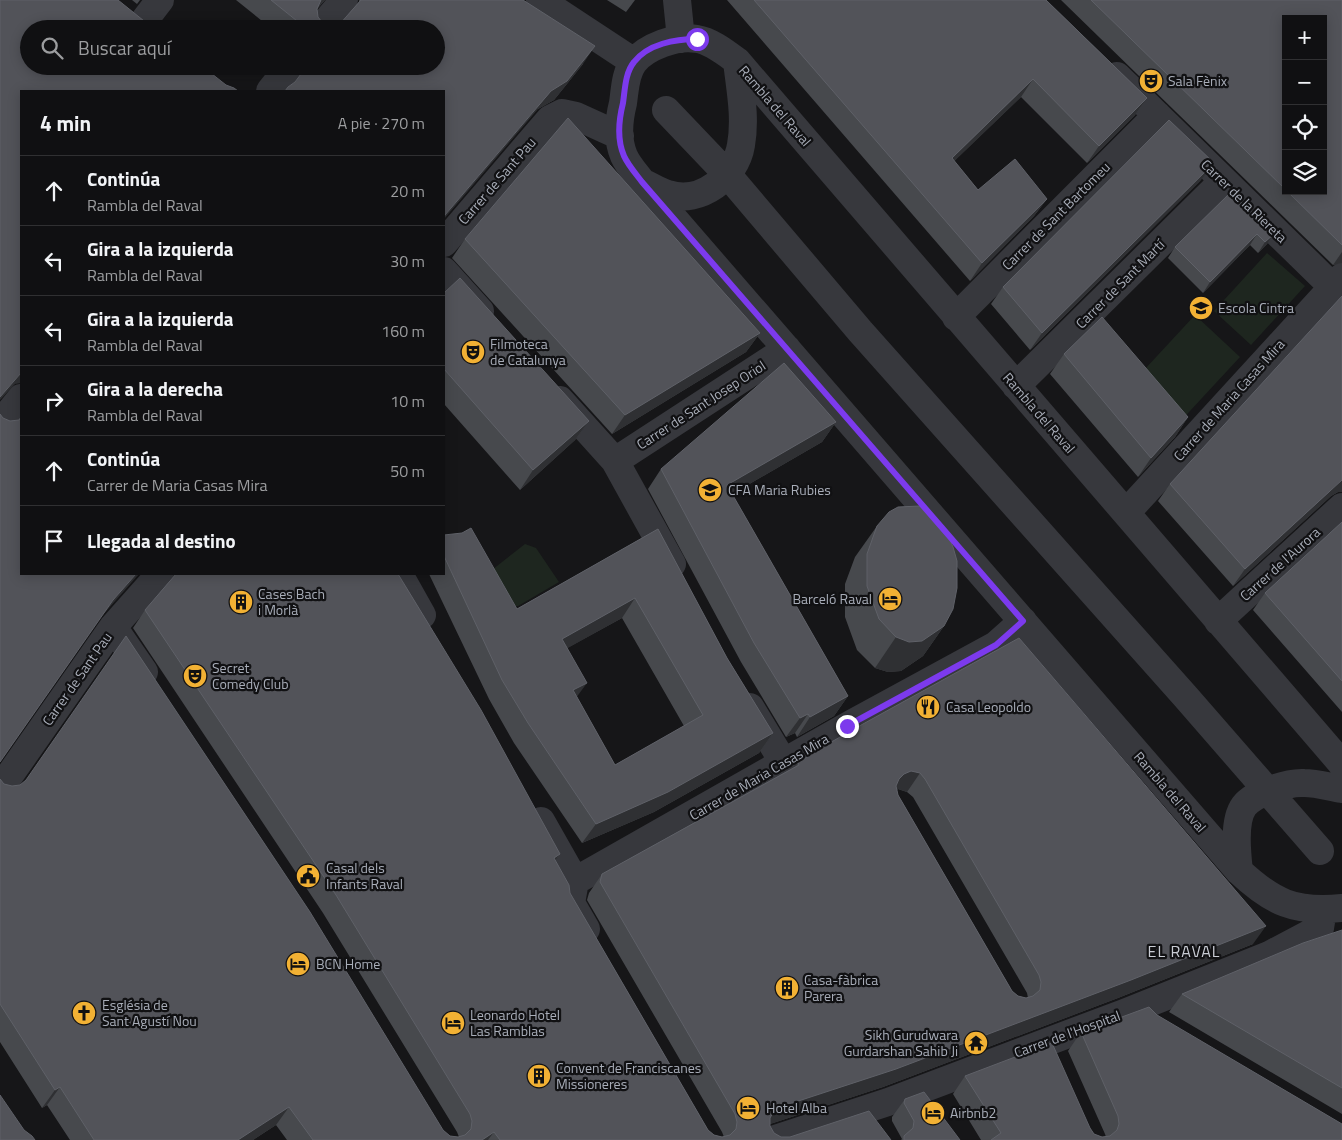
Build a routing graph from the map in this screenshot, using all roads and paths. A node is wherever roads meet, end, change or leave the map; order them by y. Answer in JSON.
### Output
{"nodes":[{"id":1,"x":160,"y":0,"type":"edge"},
{"id":2,"x":344,"y":0,"type":"edge"},
{"id":3,"x":540,"y":0,"type":"edge"},
{"id":4,"x":677,"y":0,"type":"edge"},
{"id":5,"x":137,"y":20,"type":"edge"},
{"id":6,"x":327,"y":20,"type":"edge"},
{"id":7,"x":681,"y":39,"type":"junction"},
{"id":8,"x":737,"y":61,"type":"junction"},
{"id":9,"x":1101,"y":61,"type":"edge"},
{"id":10,"x":634,"y":62,"type":"junction"},
{"id":11,"x":283,"y":75,"type":"edge"},
{"id":12,"x":271,"y":90,"type":"edge"},
{"id":13,"x":666,"y":110,"type":"dead end"},
{"id":14,"x":1157,"y":115,"type":"junction"},
{"id":15,"x":620,"y":136,"type":"junction"},
{"id":16,"x":727,"y":174,"type":"junction"},
{"id":17,"x":1224,"y":181,"type":"junction"},
{"id":18,"x":642,"y":182,"type":"junction"},
{"id":19,"x":445,"y":242,"type":"edge"},
{"id":20,"x":445,"y":272,"type":"edge"},
{"id":21,"x":1339,"y":287,"type":"edge"},
{"id":22,"x":956,"y":317,"type":"junction"},
{"id":23,"x":496,"y":330,"type":"edge"},
{"id":24,"x":787,"y":349,"type":"junction"},
{"id":25,"x":542,"y":380,"type":"edge"},
{"id":26,"x":1016,"y":386,"type":"junction"},
{"id":27,"x":20,"y":399,"type":"edge"},
{"id":28,"x":0,"y":424,"type":"edge"},
{"id":29,"x":615,"y":461,"type":"junction"},
{"id":30,"x":1342,"y":507,"type":"edge"},
{"id":31,"x":1126,"y":513,"type":"junction"},
{"id":32,"x":159,"y":575,"type":"edge"},
{"id":33,"x":400,"y":575,"type":"edge"},
{"id":34,"x":684,"y":588,"type":"edge"},
{"id":35,"x":1023,"y":621,"type":"junction"},
{"id":36,"x":1218,"y":621,"type":"junction"},
{"id":37,"x":114,"y":627,"type":"junction"},
{"id":38,"x":433,"y":634,"type":"edge"},
{"id":39,"x":737,"y":686,"type":"edge"},
{"id":40,"x":157,"y":692,"type":"edge"},
{"id":41,"x":776,"y":750,"type":"dead end"},
{"id":42,"x":1342,"y":764,"type":"edge"},
{"id":43,"x":0,"y":789,"type":"edge"},
{"id":44,"x":1342,"y":789,"type":"edge"},
{"id":45,"x":1268,"y":790,"type":"junction"},
{"id":46,"x":527,"y":797,"type":"edge"},
{"id":47,"x":1320,"y":851,"type":"dead end"},
{"id":48,"x":1239,"y":871,"type":"junction"},
{"id":49,"x":575,"y":881,"type":"junction"},
{"id":50,"x":1332,"y":908,"type":"edge"},
{"id":51,"x":600,"y":954,"type":"edge"},
{"id":52,"x":864,"y":1110,"type":"junction"},
{"id":53,"x":881,"y":1132,"type":"edge"},
{"id":54,"x":772,"y":1140,"type":"edge"}],
"edges":[{"from":1,"to":5,"type":"street"},
{"from":2,"to":6,"type":"street"},
{"from":3,"to":10,"type":"street"},
{"from":4,"to":7,"type":"street"},
{"from":7,"to":8,"type":"street","name":"Rambla del Raval"},
{"from":7,"to":10,"type":"street","name":"Rambla del Raval"},
{"from":8,"to":16,"type":"street","name":"Rambla del Raval"},
{"from":8,"to":22,"type":"street","name":"Rambla del Raval"},
{"from":9,"to":14,"type":"street","name":"Carrer de la Riereta"},
{"from":10,"to":15,"type":"street","name":"Rambla del Raval"},
{"from":11,"to":12,"type":"street"},
{"from":13,"to":16,"type":"street"},
{"from":14,"to":17,"type":"street","name":"Carrer de la Riereta"},
{"from":14,"to":22,"type":"street","name":"Carrer de Sant Bartomeu"},
{"from":15,"to":18,"type":"street","name":"Rambla del Raval"},
{"from":15,"to":19,"type":"street","name":"Carrer de Sant Pau"},
{"from":16,"to":18,"type":"street","name":"Rambla del Raval"},
{"from":16,"to":45,"type":"street"},
{"from":17,"to":21,"type":"street","name":"Carrer de la Riereta"},
{"from":17,"to":26,"type":"street","name":"Carrer de Sant Martí"},
{"from":18,"to":24,"type":"street","name":"Rambla del Raval"},
{"from":20,"to":23,"type":"street"},
{"from":21,"to":31,"type":"street","name":"Carrer de Maria Casas Mira"},
{"from":22,"to":26,"type":"street","name":"Rambla del Raval"},
{"from":24,"to":29,"type":"street","name":"Carrer de Sant Josep Oriol"},
{"from":24,"to":35,"type":"street","name":"Rambla del Raval"},
{"from":25,"to":29,"type":"street"},
{"from":26,"to":31,"type":"street","name":"Rambla del Raval"},
{"from":27,"to":28,"type":"street"},
{"from":29,"to":34,"type":"street"},
{"from":30,"to":36,"type":"street","name":"Carrer de l'Aurora"},
{"from":31,"to":36,"type":"street","name":"Rambla del Raval"},
{"from":32,"to":37,"type":"street","name":"Carrer de Sant Pau"},
{"from":33,"to":38,"type":"street"},
{"from":35,"to":48,"type":"street","name":"Rambla del Raval"},
{"from":35,"to":49,"type":"street","name":"Carrer de Maria Casas Mira"},
{"from":36,"to":42,"type":"street","name":"Rambla del Raval"},
{"from":37,"to":40,"type":"street"},
{"from":37,"to":43,"type":"street","name":"Carrer de Sant Pau"},
{"from":39,"to":41,"type":"street"},
{"from":44,"to":45,"type":"street"},
{"from":45,"to":47,"type":"street"},
{"from":45,"to":48,"type":"street"},
{"from":46,"to":49,"type":"street"},
{"from":48,"to":50,"type":"street","name":"Rambla del Raval"},
{"from":49,"to":51,"type":"street"},
{"from":50,"to":52,"type":"street","name":"Carrer de l'Hospital"},
{"from":52,"to":53,"type":"street"},
{"from":52,"to":54,"type":"street","name":"Carrer de l'Hospital"}]}
